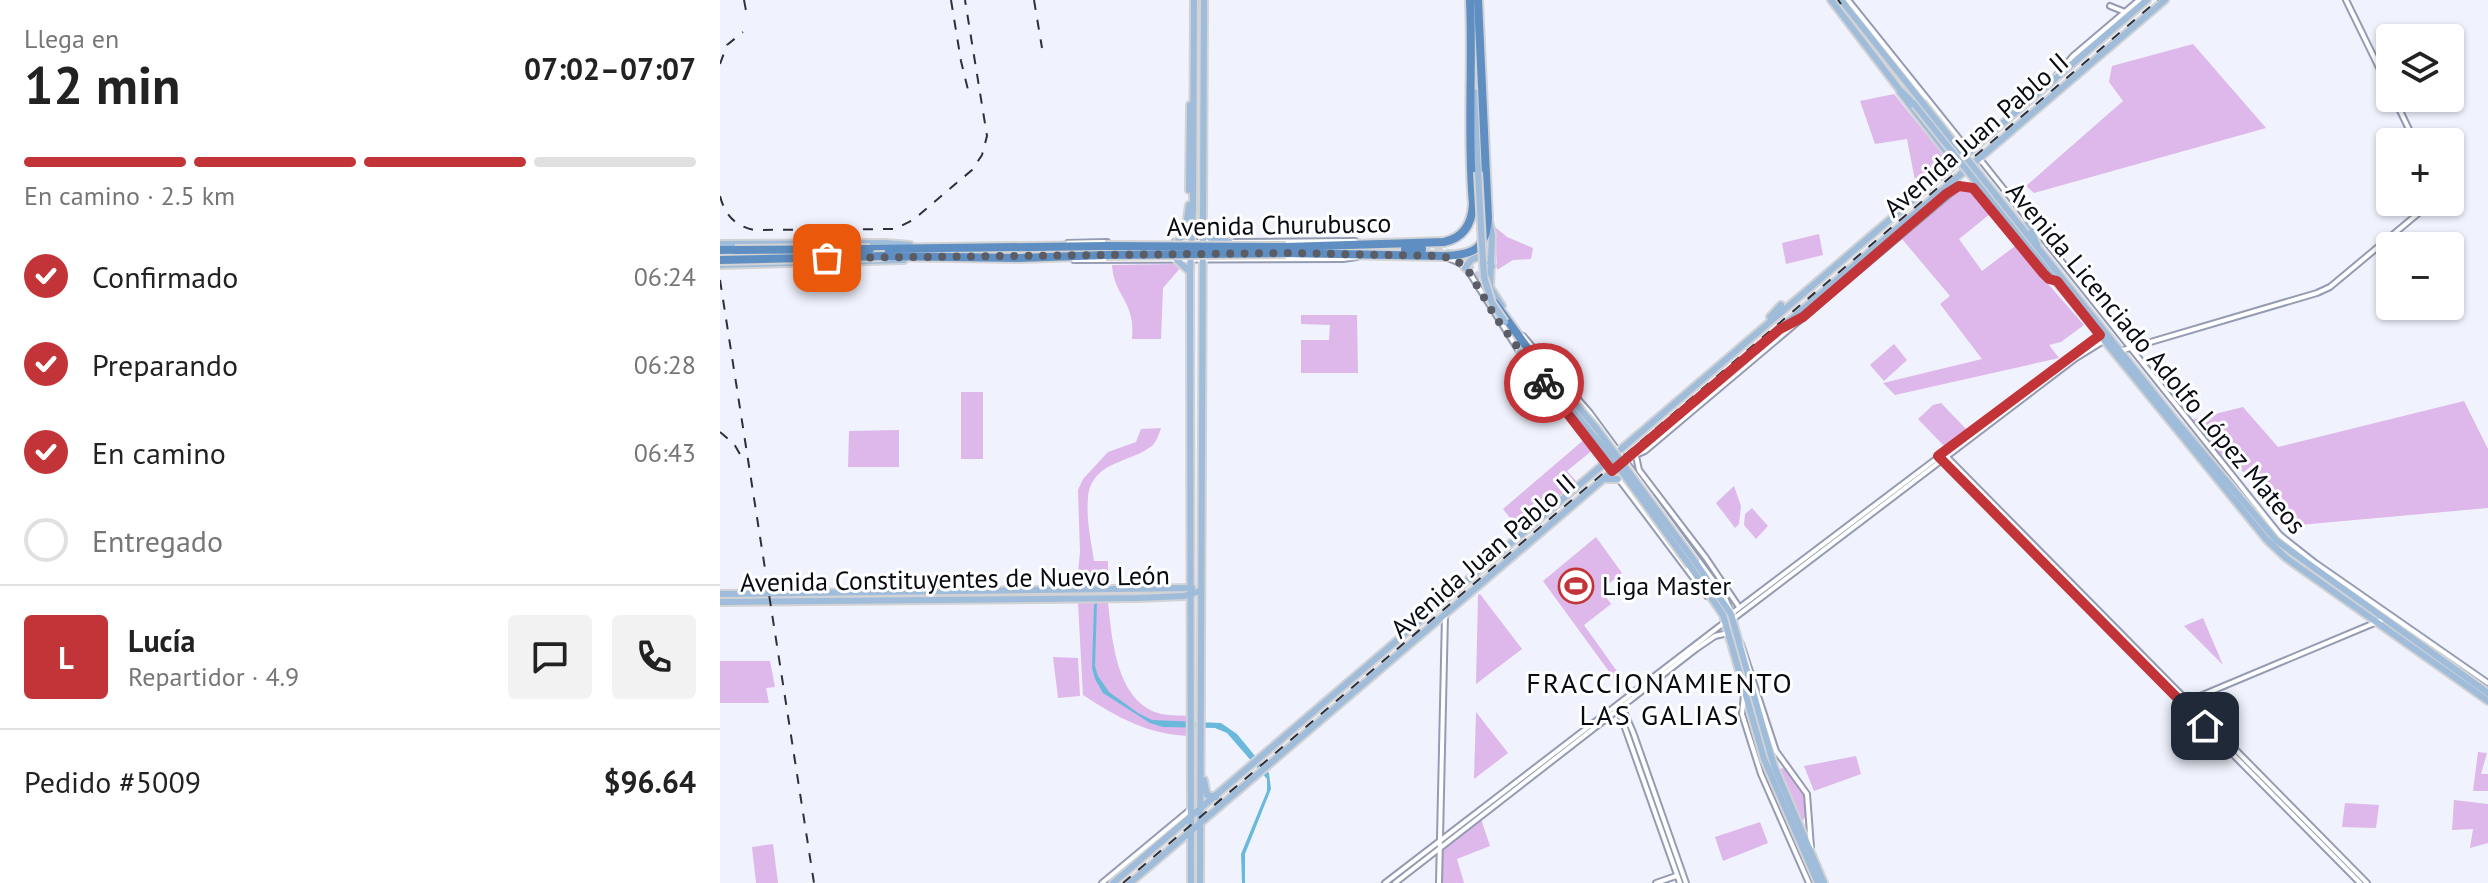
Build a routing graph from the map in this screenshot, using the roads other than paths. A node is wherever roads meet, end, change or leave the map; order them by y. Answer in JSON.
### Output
{"nodes":[{"id":1,"x":1194,"y":0,"type":"edge"},
{"id":2,"x":1204,"y":0,"type":"edge"},
{"id":3,"x":1470,"y":0,"type":"edge"},
{"id":4,"x":1478,"y":0,"type":"edge"},
{"id":5,"x":1831,"y":0,"type":"edge"},
{"id":6,"x":1841,"y":0,"type":"edge"},
{"id":7,"x":1848,"y":0,"type":"edge"},
{"id":8,"x":2139,"y":0,"type":"edge"},
{"id":9,"x":2147,"y":0,"type":"edge"},
{"id":10,"x":2165,"y":0,"type":"edge"},
{"id":11,"x":2346,"y":0,"type":"edge"},
{"id":12,"x":2110,"y":6,"type":"dead end"},
{"id":13,"x":2125,"y":12,"type":"junction"},
{"id":14,"x":1892,"y":56,"type":"junction"},
{"id":15,"x":2376,"y":61,"type":"edge"},
{"id":16,"x":1472,"y":64,"type":"junction"},
{"id":17,"x":1895,"y":69,"type":"junction"},
{"id":18,"x":1194,"y":78,"type":"junction"},
{"id":19,"x":2055,"y":78,"type":"junction"},
{"id":20,"x":1899,"y":89,"type":"junction"},
{"id":21,"x":1918,"y":103,"type":"junction"},
{"id":22,"x":1963,"y":144,"type":"junction"},
{"id":23,"x":1969,"y":152,"type":"junction"},
{"id":24,"x":1949,"y":155,"type":"junction"},
{"id":25,"x":1979,"y":158,"type":"junction"},
{"id":26,"x":1952,"y":167,"type":"junction"},
{"id":27,"x":2415,"y":216,"type":"edge"},
{"id":28,"x":1488,"y":218,"type":"junction"},
{"id":29,"x":2028,"y":223,"type":"junction"},
{"id":30,"x":1203,"y":224,"type":"junction"},
{"id":31,"x":1904,"y":224,"type":"junction"},
{"id":32,"x":2023,"y":235,"type":"junction"},
{"id":33,"x":1456,"y":239,"type":"junction"},
{"id":34,"x":1177,"y":242,"type":"junction"},
{"id":35,"x":1191,"y":242,"type":"junction"},
{"id":36,"x":1202,"y":242,"type":"junction"},
{"id":37,"x":1215,"y":242,"type":"junction"},
{"id":38,"x":1229,"y":242,"type":"junction"},
{"id":39,"x":731,"y":243,"type":"junction"},
{"id":40,"x":720,"y":244,"type":"edge"},
{"id":41,"x":1377,"y":245,"type":"junction"},
{"id":42,"x":1051,"y":246,"type":"junction"},
{"id":43,"x":1337,"y":246,"type":"junction"},
{"id":44,"x":922,"y":247,"type":"junction"},
{"id":45,"x":1883,"y":248,"type":"junction"},
{"id":46,"x":1422,"y":249,"type":"tunnel mouth"},
{"id":47,"x":720,"y":250,"type":"edge"},
{"id":48,"x":1105,"y":250,"type":"junction"},
{"id":49,"x":1286,"y":250,"type":"junction"},
{"id":50,"x":2040,"y":252,"type":"junction"},
{"id":51,"x":1361,"y":255,"type":"junction"},
{"id":52,"x":1461,"y":255,"type":"junction"},
{"id":53,"x":1048,"y":256,"type":"junction"},
{"id":54,"x":1443,"y":256,"type":"junction"},
{"id":55,"x":922,"y":258,"type":"junction"},
{"id":56,"x":1177,"y":260,"type":"junction"},
{"id":57,"x":1190,"y":260,"type":"junction"},
{"id":58,"x":1201,"y":260,"type":"junction"},
{"id":59,"x":1215,"y":260,"type":"junction"},
{"id":60,"x":1229,"y":260,"type":"junction"},
{"id":61,"x":720,"y":263,"type":"edge"},
{"id":62,"x":1866,"y":264,"type":"junction"},
{"id":63,"x":732,"y":265,"type":"junction"},
{"id":64,"x":1492,"y":266,"type":"junction"},
{"id":65,"x":1465,"y":268,"type":"junction"},
{"id":66,"x":1190,"y":272,"type":"junction"},
{"id":67,"x":2057,"y":281,"type":"junction"},
{"id":68,"x":1834,"y":283,"type":"junction"},
{"id":69,"x":1490,"y":294,"type":"tunnel mouth"},
{"id":70,"x":1781,"y":305,"type":"dead end"},
{"id":71,"x":1799,"y":320,"type":"junction"},
{"id":72,"x":1762,"y":328,"type":"junction"},
{"id":73,"x":1780,"y":329,"type":"junction"},
{"id":74,"x":1523,"y":336,"type":"junction"},
{"id":75,"x":2105,"y":336,"type":"junction"},
{"id":76,"x":2129,"y":348,"type":"junction"},
{"id":77,"x":1520,"y":352,"type":"junction"},
{"id":78,"x":2118,"y":352,"type":"junction"},
{"id":79,"x":1544,"y":372,"type":"junction"},
{"id":80,"x":1602,"y":430,"type":"junction"},
{"id":81,"x":1587,"y":436,"type":"junction"},
{"id":82,"x":1620,"y":452,"type":"junction"},
{"id":83,"x":1942,"y":456,"type":"junction"},
{"id":84,"x":1633,"y":457,"type":"junction"},
{"id":85,"x":1607,"y":463,"type":"junction"},
{"id":86,"x":2214,"y":467,"type":"junction"},
{"id":87,"x":2226,"y":469,"type":"junction"},
{"id":88,"x":1633,"y":470,"type":"junction"},
{"id":89,"x":1612,"y":471,"type":"junction"},
{"id":90,"x":1618,"y":479,"type":"junction"},
{"id":91,"x":1601,"y":480,"type":"junction"},
{"id":92,"x":1653,"y":498,"type":"junction"},
{"id":93,"x":1641,"y":510,"type":"junction"},
{"id":94,"x":1861,"y":519,"type":"junction"},
{"id":95,"x":2252,"y":522,"type":"junction"},
{"id":96,"x":2267,"y":526,"type":"junction"},
{"id":97,"x":1693,"y":564,"type":"junction"},
{"id":98,"x":2312,"y":565,"type":"junction"},
{"id":99,"x":1200,"y":588,"type":"junction"},
{"id":100,"x":1190,"y":592,"type":"junction"},
{"id":101,"x":720,"y":594,"type":"edge"},
{"id":102,"x":720,"y":602,"type":"edge"},
{"id":103,"x":1717,"y":605,"type":"junction"},
{"id":104,"x":1739,"y":607,"type":"junction"},
{"id":105,"x":1445,"y":615,"type":"junction"},
{"id":106,"x":1730,"y":617,"type":"junction"},
{"id":107,"x":2381,"y":621,"type":"junction"},
{"id":108,"x":1729,"y":633,"type":"junction"},
{"id":109,"x":2419,"y":633,"type":"junction"},
{"id":110,"x":1738,"y":640,"type":"junction"},
{"id":111,"x":2413,"y":640,"type":"junction"},
{"id":112,"x":2488,"y":683,"type":"edge"},
{"id":113,"x":1745,"y":692,"type":"junction"},
{"id":114,"x":2488,"y":693,"type":"edge"},
{"id":115,"x":2188,"y":701,"type":"junction"},
{"id":116,"x":2488,"y":701,"type":"edge"},
{"id":117,"x":2182,"y":704,"type":"junction"},
{"id":118,"x":1619,"y":706,"type":"junction"},
{"id":119,"x":1200,"y":758,"type":"junction"},
{"id":120,"x":1216,"y":797,"type":"junction"},
{"id":121,"x":1192,"y":807,"type":"junction"},
{"id":122,"x":1201,"y":810,"type":"junction"},
{"id":123,"x":1192,"y":817,"type":"junction"},
{"id":124,"x":1201,"y":823,"type":"junction"},
{"id":125,"x":1192,"y":830,"type":"junction"},
{"id":126,"x":1441,"y":839,"type":"junction"},
{"id":127,"x":1177,"y":842,"type":"junction"},
{"id":128,"x":1149,"y":843,"type":"junction"},
{"id":129,"x":1160,"y":843,"type":"junction"},
{"id":130,"x":1440,"y":848,"type":"junction"},
{"id":131,"x":1191,"y":853,"type":"junction"},
{"id":132,"x":1811,"y":853,"type":"junction"},
{"id":133,"x":1682,"y":879,"type":"edge"},
{"id":134,"x":1114,"y":881,"type":"edge"},
{"id":135,"x":1102,"y":883,"type":"edge"},
{"id":136,"x":1130,"y":883,"type":"edge"},
{"id":137,"x":1191,"y":883,"type":"edge"},
{"id":138,"x":1200,"y":883,"type":"edge"},
{"id":139,"x":1385,"y":883,"type":"edge"},
{"id":140,"x":1395,"y":883,"type":"edge"},
{"id":141,"x":1439,"y":883,"type":"edge"},
{"id":142,"x":1656,"y":883,"type":"edge"},
{"id":143,"x":1670,"y":883,"type":"edge"},
{"id":144,"x":1809,"y":883,"type":"edge"},
{"id":145,"x":1821,"y":883,"type":"edge"},
{"id":146,"x":2360,"y":883,"type":"edge"},
{"id":147,"x":2367,"y":883,"type":"edge"}],
"edges":[{"from":1,"to":18,"type":"main road"},
{"from":2,"to":30,"type":"main road"},
{"from":3,"to":16,"type":"highway"},
{"from":4,"to":28,"type":"highway"},
{"from":5,"to":20,"type":"main road","name":"Avenida Licenciado Adolfo López Mateos"},
{"from":6,"to":17,"type":"main road","name":"Avenida Licenciado Adolfo López Mateos"},
{"from":7,"to":14,"type":"street"},
{"from":8,"to":13,"type":"street"},
{"from":9,"to":19,"type":"main road","name":"Avenida Juan Pablo II"},
{"from":10,"to":25,"type":"main road","name":"Avenida Juan Pablo II"},
{"from":11,"to":15,"type":"street"},
{"from":12,"to":13,"type":"street"},
{"from":13,"to":19,"type":"street"},
{"from":14,"to":17,"type":"main road"},
{"from":14,"to":22,"type":"street"},
{"from":16,"to":33,"type":"highway"},
{"from":16,"to":79,"type":"main road","bridge":true},
{"from":17,"to":21,"type":"main road","name":"Avenida Licenciado Adolfo López Mateos"},
{"from":18,"to":34,"type":"main road"},
{"from":18,"to":35,"type":"main road"},
{"from":19,"to":23,"type":"main road","name":"Avenida Juan Pablo II"},
{"from":20,"to":21,"type":"main road","name":"Avenida Licenciado Adolfo López Mateos"},
{"from":20,"to":24,"type":"main road"},
{"from":21,"to":32,"type":"main road","name":"Avenida Licenciado Adolfo López Mateos","bridge":true},
{"from":22,"to":23,"type":"street"},
{"from":22,"to":24,"type":"street"},
{"from":23,"to":26,"type":"main road","name":"Avenida Juan Pablo II"},
{"from":24,"to":26,"type":"main road"},
{"from":25,"to":29,"type":"street"},
{"from":25,"to":31,"type":"main road","name":"Avenida Juan Pablo II"},
{"from":26,"to":72,"type":"main road","name":"Avenida Juan Pablo II"},
{"from":27,"to":76,"type":"street"},
{"from":28,"to":52,"type":"highway"},
{"from":28,"to":64,"type":"main road"},
{"from":29,"to":50,"type":"main road"},
{"from":29,"to":76,"type":"street"},
{"from":30,"to":36,"type":"main road"},
{"from":30,"to":38,"type":"main road"},
{"from":31,"to":45,"type":"main road"},
{"from":31,"to":68,"type":"main road","name":"Avenida Juan Pablo II"},
{"from":32,"to":50,"type":"main road","name":"Avenida Licenciado Adolfo López Mateos"},
{"from":32,"to":67,"type":"main road","name":"Avenida Licenciado Adolfo López Mateos"},
{"from":33,"to":41,"type":"highway","name":"Avenida Churubusco"},
{"from":33,"to":52,"type":"highway"},
{"from":34,"to":35,"type":"street"},
{"from":34,"to":42,"type":"street"},
{"from":35,"to":36,"type":"street"},
{"from":35,"to":57,"type":"main road"},
{"from":36,"to":37,"type":"street"},
{"from":36,"to":58,"type":"main road"},
{"from":37,"to":38,"type":"street"},
{"from":37,"to":59,"type":"street"},
{"from":38,"to":41,"type":"street"},
{"from":38,"to":60,"type":"street"},
{"from":39,"to":40,"type":"main road","name":"Avenida Churubusco"},
{"from":39,"to":44,"type":"main road","name":"Avenida Churubusco"},
{"from":39,"to":63,"type":"main road"},
{"from":41,"to":43,"type":"highway","name":"Avenida Churubusco"},
{"from":42,"to":44,"type":"highway","name":"Avenida Churubusco"},
{"from":42,"to":48,"type":"highway","name":"Avenida Churubusco"},
{"from":43,"to":46,"type":"highway"},
{"from":43,"to":49,"type":"highway","name":"Avenida Churubusco"},
{"from":44,"to":47,"type":"highway","name":"Avenida Churubusco","bridge":true},
{"from":45,"to":62,"type":"street"},
{"from":45,"to":67,"type":"street"},
{"from":48,"to":49,"type":"highway","name":"Avenida Churubusco","bridge":true},
{"from":48,"to":53,"type":"highway","name":"Avenida Churubusco"},
{"from":49,"to":51,"type":"highway","name":"Avenida Churubusco"},
{"from":50,"to":75,"type":"main road","name":"Avenida Licenciado Adolfo López Mateos"},
{"from":51,"to":54,"type":"highway","name":"Avenida Churubusco"},
{"from":51,"to":60,"type":"street"},
{"from":52,"to":54,"type":"highway","name":"Avenida Churubusco"},
{"from":53,"to":55,"type":"highway","name":"Avenida Churubusco"},
{"from":53,"to":56,"type":"street"},
{"from":54,"to":65,"type":"street"},
{"from":55,"to":61,"type":"highway","name":"Avenida Churubusco","bridge":true},
{"from":55,"to":63,"type":"main road","name":"Avenida Churubusco"},
{"from":56,"to":57,"type":"street"},
{"from":56,"to":66,"type":"main road"},
{"from":57,"to":58,"type":"street"},
{"from":57,"to":66,"type":"main road"},
{"from":58,"to":59,"type":"street"},
{"from":58,"to":99,"type":"main road"},
{"from":59,"to":60,"type":"street"},
{"from":61,"to":63,"type":"main road","name":"Avenida Churubusco"},
{"from":62,"to":68,"type":"main road"},
{"from":62,"to":71,"type":"street"},
{"from":64,"to":65,"type":"main road"},
{"from":64,"to":74,"type":"main road"},
{"from":65,"to":77,"type":"street"},
{"from":66,"to":100,"type":"main road"},
{"from":67,"to":75,"type":"main road","name":"Avenida Licenciado Adolfo López Mateos"},
{"from":68,"to":73,"type":"main road","name":"Avenida Juan Pablo II"},
{"from":69,"to":79,"type":"highway"},
{"from":70,"to":72,"type":"main road"},
{"from":71,"to":73,"type":"main road"},
{"from":71,"to":84,"type":"street"},
{"from":72,"to":82,"type":"main road","name":"Avenida Juan Pablo II"},
{"from":73,"to":84,"type":"main road","name":"Avenida Juan Pablo II"},
{"from":74,"to":79,"type":"main road"},
{"from":74,"to":80,"type":"street"},
{"from":75,"to":78,"type":"main road","name":"Avenida Licenciado Adolfo López Mateos"},
{"from":75,"to":83,"type":"street"},
{"from":76,"to":78,"type":"street"},
{"from":76,"to":87,"type":"street"},
{"from":77,"to":79,"type":"main road"},
{"from":77,"to":81,"type":"street"},
{"from":78,"to":86,"type":"main road","name":"Avenida Licenciado Adolfo López Mateos"},
{"from":78,"to":95,"type":"main road","name":"Avenida Licenciado Adolfo López Mateos"},
{"from":79,"to":97,"type":"main road","bridge":true},
{"from":80,"to":81,"type":"street"},
{"from":80,"to":82,"type":"street"},
{"from":81,"to":85,"type":"street"},
{"from":82,"to":84,"type":"street"},
{"from":82,"to":85,"type":"main road","name":"Avenida Juan Pablo II"},
{"from":83,"to":94,"type":"street"},
{"from":83,"to":115,"type":"street"},
{"from":83,"to":117,"type":"street"},
{"from":84,"to":88,"type":"street"},
{"from":84,"to":88,"type":"street"},
{"from":84,"to":89,"type":"main road","name":"Avenida Juan Pablo II"},
{"from":84,"to":104,"type":"street"},
{"from":85,"to":89,"type":"street"},
{"from":85,"to":120,"type":"main road","name":"Avenida Juan Pablo II"},
{"from":86,"to":87,"type":"main road"},
{"from":86,"to":96,"type":"main road","name":"Avenida Licenciado Adolfo López Mateos"},
{"from":87,"to":96,"type":"street"},
{"from":88,"to":92,"type":"street"},
{"from":89,"to":90,"type":"street"},
{"from":89,"to":91,"type":"main road","name":"Avenida Juan Pablo II"},
{"from":90,"to":91,"type":"main road"},
{"from":90,"to":93,"type":"street"},
{"from":91,"to":105,"type":"main road","name":"Avenida Juan Pablo II"},
{"from":92,"to":93,"type":"street"},
{"from":92,"to":106,"type":"street"},
{"from":93,"to":103,"type":"street"},
{"from":94,"to":104,"type":"street"},
{"from":94,"to":106,"type":"street"},
{"from":95,"to":96,"type":"main road"},
{"from":95,"to":107,"type":"main road","name":"Avenida Licenciado Adolfo López Mateos"},
{"from":96,"to":98,"type":"main road","name":"Avenida Licenciado Adolfo López Mateos"},
{"from":97,"to":103,"type":"main road"},
{"from":97,"to":106,"type":"main road"},
{"from":98,"to":107,"type":"main road","name":"Avenida Licenciado Adolfo López Mateos"},
{"from":98,"to":109,"type":"street"},
{"from":99,"to":100,"type":"main road"},
{"from":99,"to":119,"type":"main road"},
{"from":100,"to":101,"type":"main road","name":"Avenida Constituyentes de Nuevo León"},
{"from":100,"to":102,"type":"main road","name":"Avenida Constituyentes de Nuevo León"},
{"from":100,"to":121,"type":"main road"},
{"from":103,"to":106,"type":"main road"},
{"from":104,"to":106,"type":"street"},
{"from":105,"to":124,"type":"main road","name":"Avenida Juan Pablo II"},
{"from":105,"to":126,"type":"street"},
{"from":106,"to":108,"type":"main road"},
{"from":106,"to":110,"type":"main road"},
{"from":106,"to":118,"type":"street"},
{"from":107,"to":111,"type":"main road","name":"Avenida Licenciado Adolfo López Mateos"},
{"from":107,"to":115,"type":"street"},
{"from":107,"to":116,"type":"main road","name":"Avenida Licenciado Adolfo López Mateos"},
{"from":108,"to":113,"type":"main road"},
{"from":108,"to":118,"type":"street"},
{"from":109,"to":111,"type":"street"},
{"from":109,"to":112,"type":"street"},
{"from":110,"to":132,"type":"main road"},
{"from":110,"to":132,"type":"street"},
{"from":111,"to":114,"type":"main road","name":"Avenida Licenciado Adolfo López Mateos"},
{"from":113,"to":144,"type":"street"},
{"from":113,"to":145,"type":"main road"},
{"from":115,"to":117,"type":"street"},
{"from":115,"to":147,"type":"street"},
{"from":117,"to":146,"type":"street"},
{"from":118,"to":126,"type":"street"},
{"from":118,"to":130,"type":"street"},
{"from":118,"to":133,"type":"street"},
{"from":119,"to":120,"type":"main road"},
{"from":119,"to":122,"type":"main road"},
{"from":120,"to":122,"type":"main road","name":"Avenida Juan Pablo II"},
{"from":121,"to":123,"type":"main road"},
{"from":121,"to":128,"type":"street"},
{"from":122,"to":123,"type":"main road","name":"Avenida Juan Pablo II"},
{"from":122,"to":124,"type":"main road"},
{"from":123,"to":125,"type":"main road"},
{"from":123,"to":129,"type":"main road","name":"Avenida Juan Pablo II"},
{"from":124,"to":125,"type":"main road","name":"Avenida Juan Pablo II"},
{"from":124,"to":138,"type":"main road"},
{"from":125,"to":127,"type":"main road","name":"Avenida Juan Pablo II"},
{"from":125,"to":131,"type":"main road"},
{"from":126,"to":130,"type":"street"},
{"from":126,"to":139,"type":"street"},
{"from":127,"to":131,"type":"main road"},
{"from":127,"to":136,"type":"main road","name":"Avenida Juan Pablo II"},
{"from":128,"to":129,"type":"main road"},
{"from":128,"to":135,"type":"street"},
{"from":129,"to":134,"type":"main road","name":"Avenida Juan Pablo II"},
{"from":130,"to":140,"type":"street"},
{"from":130,"to":141,"type":"street"},
{"from":131,"to":137,"type":"main road"},
{"from":132,"to":145,"type":"main road"},
{"from":133,"to":142,"type":"street"},
{"from":133,"to":143,"type":"street"}]}
